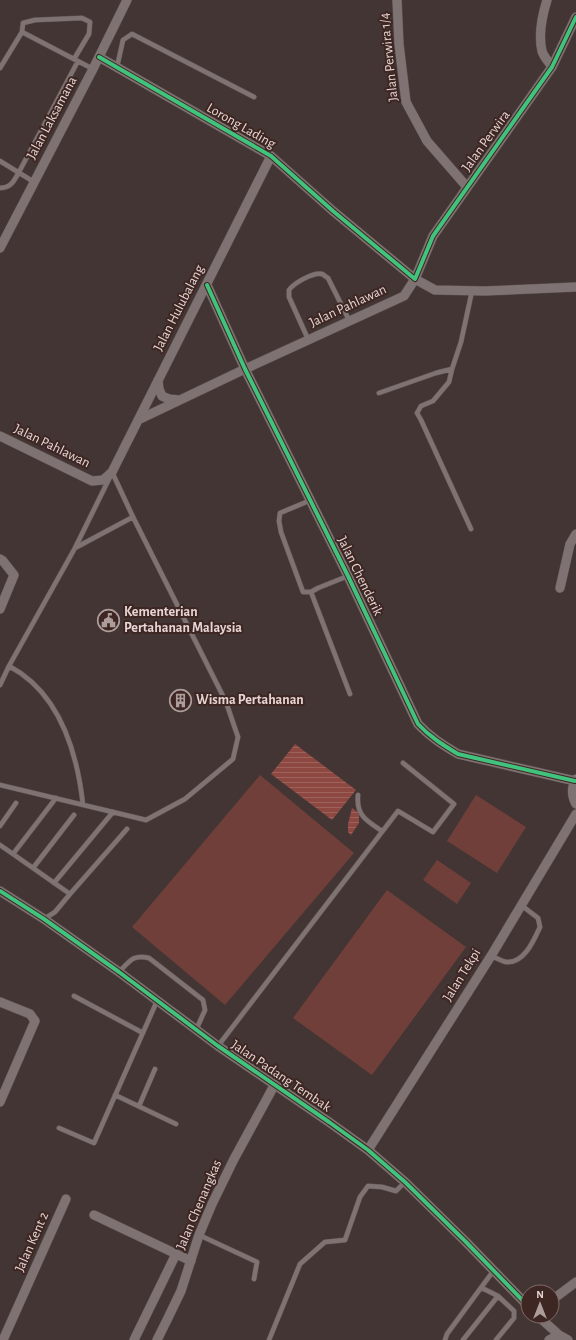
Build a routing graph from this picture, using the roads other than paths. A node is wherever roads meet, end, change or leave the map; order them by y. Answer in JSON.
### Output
{"nodes":[{"id":1,"x":127,"y":0,"type":"edge"},
{"id":2,"x":397,"y":0,"type":"edge"},
{"id":3,"x":547,"y":0,"type":"edge"},
{"id":4,"x":576,"y":17,"type":"edge"},
{"id":5,"x":22,"y":32,"type":"junction"},
{"id":6,"x":99,"y":57,"type":"junction"},
{"id":7,"x":76,"y":60,"type":"junction"},
{"id":8,"x":117,"y":67,"type":"junction"},
{"id":9,"x":552,"y":67,"type":"junction"},
{"id":10,"x":0,"y":68,"type":"edge"},
{"id":11,"x":93,"y":69,"type":"junction"},
{"id":12,"x":254,"y":98,"type":"dead end"},
{"id":13,"x":271,"y":156,"type":"junction"},
{"id":14,"x":0,"y":161,"type":"edge"},
{"id":15,"x":19,"y":172,"type":"junction"},
{"id":16,"x":34,"y":182,"type":"junction"},
{"id":17,"x":467,"y":187,"type":"junction"},
{"id":18,"x":0,"y":188,"type":"edge"},
{"id":19,"x":0,"y":248,"type":"edge"},
{"id":20,"x":415,"y":278,"type":"junction"},
{"id":21,"x":206,"y":285,"type":"junction"},
{"id":22,"x":576,"y":287,"type":"edge"},
{"id":23,"x":472,"y":291,"type":"junction"},
{"id":24,"x":349,"y":320,"type":"junction"},
{"id":25,"x":308,"y":339,"type":"junction"},
{"id":26,"x":244,"y":369,"type":"junction"},
{"id":27,"x":452,"y":369,"type":"junction"},
{"id":28,"x":158,"y":380,"type":"junction"},
{"id":29,"x":379,"y":393,"type":"dead end"},
{"id":30,"x":180,"y":400,"type":"junction"},
{"id":31,"x":138,"y":420,"type":"junction"},
{"id":32,"x":0,"y":436,"type":"edge"},
{"id":33,"x":112,"y":472,"type":"junction"},
{"id":34,"x":311,"y":500,"type":"junction"},
{"id":35,"x":133,"y":516,"type":"junction"},
{"id":36,"x":471,"y":529,"type":"dead end"},
{"id":37,"x":576,"y":534,"type":"edge"},
{"id":38,"x":76,"y":548,"type":"junction"},
{"id":39,"x":0,"y":560,"type":"edge"},
{"id":40,"x":348,"y":576,"type":"junction"},
{"id":41,"x":560,"y":588,"type":"dead end"},
{"id":42,"x":311,"y":592,"type":"junction"},
{"id":43,"x":0,"y":609,"type":"edge"},
{"id":44,"x":9,"y":666,"type":"junction"},
{"id":45,"x":0,"y":685,"type":"edge"},
{"id":46,"x":350,"y":694,"type":"dead end"},
{"id":47,"x":403,"y":763,"type":"dead end"},
{"id":48,"x":575,"y":780,"type":"edge"},
{"id":49,"x":0,"y":785,"type":"edge"},
{"id":50,"x":358,"y":795,"type":"dead end"},
{"id":51,"x":56,"y":798,"type":"junction"},
{"id":52,"x":16,"y":803,"type":"dead end"},
{"id":53,"x":576,"y":804,"type":"edge"},
{"id":54,"x":83,"y":805,"type":"junction"},
{"id":55,"x":113,"y":812,"type":"junction"},
{"id":56,"x":576,"y":814,"type":"edge"},
{"id":57,"x":74,"y":815,"type":"dead end"},
{"id":58,"x":0,"y":826,"type":"edge"},
{"id":59,"x":127,"y":829,"type":"dead end"},
{"id":60,"x":382,"y":831,"type":"junction"},
{"id":61,"x":0,"y":845,"type":"edge"},
{"id":62,"x":13,"y":854,"type":"junction"},
{"id":63,"x":33,"y":868,"type":"junction"},
{"id":64,"x":54,"y":883,"type":"junction"},
{"id":65,"x":0,"y":891,"type":"edge"},
{"id":66,"x":70,"y":894,"type":"junction"},
{"id":67,"x":521,"y":905,"type":"junction"},
{"id":68,"x":44,"y":919,"type":"junction"},
{"id":69,"x":491,"y":956,"type":"junction"},
{"id":70,"x":120,"y":972,"type":"junction"},
{"id":71,"x":74,"y":996,"type":"dead end"},
{"id":72,"x":157,"y":1001,"type":"junction"},
{"id":73,"x":0,"y":1002,"type":"edge"},
{"id":74,"x":196,"y":1030,"type":"junction"},
{"id":75,"x":143,"y":1033,"type":"junction"},
{"id":76,"x":218,"y":1046,"type":"junction"},
{"id":77,"x":155,"y":1069,"type":"dead end"},
{"id":78,"x":274,"y":1084,"type":"junction"},
{"id":79,"x":115,"y":1095,"type":"junction"},
{"id":80,"x":1,"y":1097,"type":"edge"},
{"id":81,"x":139,"y":1106,"type":"junction"},
{"id":82,"x":176,"y":1124,"type":"dead end"},
{"id":83,"x":59,"y":1128,"type":"dead end"},
{"id":84,"x":368,"y":1150,"type":"junction"},
{"id":85,"x":405,"y":1182,"type":"junction"},
{"id":86,"x":66,"y":1199,"type":"dead end"},
{"id":87,"x":94,"y":1215,"type":"dead end"},
{"id":88,"x":199,"y":1235,"type":"junction"},
{"id":89,"x":176,"y":1254,"type":"junction"},
{"id":90,"x":190,"y":1261,"type":"junction"},
{"id":91,"x":494,"y":1270,"type":"junction"},
{"id":92,"x":254,"y":1279,"type":"dead end"},
{"id":93,"x":576,"y":1282,"type":"edge"},
{"id":94,"x":482,"y":1288,"type":"junction"},
{"id":95,"x":560,"y":1294,"type":"edge"},
{"id":96,"x":498,"y":1296,"type":"junction"},
{"id":97,"x":520,"y":1298,"type":"edge"},
{"id":98,"x":547,"y":1324,"type":"edge"},
{"id":99,"x":559,"y":1335,"type":"junction"},
{"id":100,"x":3,"y":1340,"type":"edge"},
{"id":101,"x":134,"y":1340,"type":"edge"},
{"id":102,"x":157,"y":1340,"type":"edge"},
{"id":103,"x":270,"y":1340,"type":"edge"},
{"id":104,"x":445,"y":1340,"type":"edge"},
{"id":105,"x":463,"y":1340,"type":"edge"},
{"id":106,"x":496,"y":1340,"type":"edge"},
{"id":107,"x":549,"y":1340,"type":"edge"},
{"id":108,"x":568,"y":1340,"type":"edge"}],
"edges":[{"from":1,"to":6,"type":"street","name":"Jalan Laksamana"},
{"from":2,"to":17,"type":"street","name":"Jalan Perwira 1/4"},
{"from":3,"to":9,"type":"street"},
{"from":4,"to":9,"type":"street","name":"Jalan Perwira"},
{"from":5,"to":7,"type":"lane"},
{"from":5,"to":7,"type":"lane"},
{"from":5,"to":10,"type":"lane"},
{"from":6,"to":8,"type":"street","name":"Lorong Lading"},
{"from":6,"to":11,"type":"street","name":"Jalan Laksamana"},
{"from":7,"to":11,"type":"lane"},
{"from":7,"to":15,"type":"lane"},
{"from":8,"to":12,"type":"lane"},
{"from":8,"to":13,"type":"street","name":"Lorong Lading"},
{"from":9,"to":17,"type":"street","name":"Jalan Perwira"},
{"from":11,"to":16,"type":"street","name":"Jalan Laksamana"},
{"from":13,"to":20,"type":"street","name":"Lorong Lading"},
{"from":13,"to":21,"type":"street","name":"Jalan Hulubalang"},
{"from":14,"to":15,"type":"lane"},
{"from":15,"to":16,"type":"lane"},
{"from":15,"to":18,"type":"lane"},
{"from":16,"to":19,"type":"street","name":"Jalan Laksamana"},
{"from":17,"to":20,"type":"street","name":"Jalan Perwira"},
{"from":20,"to":23,"type":"street"},
{"from":20,"to":24,"type":"street","name":"Jalan Pahlawan"},
{"from":21,"to":26,"type":"street","name":"Jalan Chenderik"},
{"from":21,"to":28,"type":"street","name":"Jalan Hulubalang"},
{"from":22,"to":23,"type":"street"},
{"from":23,"to":27,"type":"lane"},
{"from":24,"to":25,"type":"street","name":"Jalan Pahlawan"},
{"from":24,"to":25,"type":"lane"},
{"from":25,"to":26,"type":"street","name":"Jalan Pahlawan"},
{"from":26,"to":30,"type":"street","name":"Jalan Pahlawan"},
{"from":26,"to":34,"type":"street","name":"Jalan Chenderik"},
{"from":27,"to":29,"type":"lane"},
{"from":27,"to":36,"type":"lane"},
{"from":28,"to":30,"type":"street"},
{"from":28,"to":31,"type":"street","name":"Jalan Hulubalang"},
{"from":30,"to":31,"type":"street","name":"Jalan Pahlawan"},
{"from":31,"to":33,"type":"street","name":"Jalan Hulubalang"},
{"from":32,"to":33,"type":"street","name":"Jalan Pahlawan"},
{"from":33,"to":35,"type":"lane"},
{"from":33,"to":38,"type":"lane","name":"Jalan Hulubalang"},
{"from":34,"to":40,"type":"street","name":"Jalan Chenderik"},
{"from":34,"to":42,"type":"lane"},
{"from":35,"to":38,"type":"lane"},
{"from":35,"to":55,"type":"lane"},
{"from":37,"to":41,"type":"street"},
{"from":38,"to":44,"type":"lane","name":"Jalan Hulubalang"},
{"from":39,"to":43,"type":"street"},
{"from":40,"to":42,"type":"lane"},
{"from":40,"to":48,"type":"street","name":"Jalan Chenderik"},
{"from":42,"to":46,"type":"lane"},
{"from":44,"to":45,"type":"lane","name":"Jalan Hulubalang"},
{"from":44,"to":54,"type":"lane"},
{"from":47,"to":60,"type":"lane"},
{"from":48,"to":53,"type":"street"},
{"from":49,"to":51,"type":"lane"},
{"from":50,"to":60,"type":"lane"},
{"from":51,"to":54,"type":"lane"},
{"from":51,"to":62,"type":"lane"},
{"from":52,"to":58,"type":"lane"},
{"from":54,"to":55,"type":"lane"},
{"from":55,"to":64,"type":"lane"},
{"from":56,"to":67,"type":"street","name":"Jalan Tekpi"},
{"from":57,"to":63,"type":"lane"},
{"from":59,"to":66,"type":"lane"},
{"from":60,"to":76,"type":"lane"},
{"from":61,"to":62,"type":"lane"},
{"from":62,"to":63,"type":"lane"},
{"from":63,"to":64,"type":"lane"},
{"from":64,"to":66,"type":"lane"},
{"from":65,"to":68,"type":"street","name":"Jalan Padang Tembak"},
{"from":66,"to":68,"type":"lane"},
{"from":67,"to":69,"type":"street","name":"Jalan Tekpi"},
{"from":67,"to":69,"type":"lane"},
{"from":68,"to":70,"type":"street","name":"Jalan Padang Tembak"},
{"from":69,"to":84,"type":"street","name":"Jalan Tekpi"},
{"from":70,"to":72,"type":"street","name":"Jalan Padang Tembak"},
{"from":70,"to":74,"type":"lane"},
{"from":71,"to":75,"type":"lane"},
{"from":72,"to":74,"type":"street","name":"Jalan Padang Tembak"},
{"from":72,"to":75,"type":"lane"},
{"from":73,"to":80,"type":"street"},
{"from":74,"to":76,"type":"street","name":"Jalan Padang Tembak"},
{"from":75,"to":79,"type":"lane"},
{"from":76,"to":78,"type":"street","name":"Jalan Padang Tembak"},
{"from":77,"to":81,"type":"lane"},
{"from":78,"to":84,"type":"street","name":"Jalan Padang Tembak"},
{"from":78,"to":88,"type":"street","name":"Jalan Chenangkas"},
{"from":79,"to":81,"type":"lane"},
{"from":79,"to":83,"type":"lane"},
{"from":81,"to":82,"type":"lane"},
{"from":84,"to":85,"type":"street","name":"Jalan Padang Tembak"},
{"from":85,"to":91,"type":"street","name":"Jalan Padang Tembak"},
{"from":85,"to":103,"type":"lane"},
{"from":86,"to":100,"type":"street","name":"Jalan Kent 2"},
{"from":87,"to":89,"type":"street"},
{"from":88,"to":90,"type":"street","name":"Jalan Chenangkas"},
{"from":88,"to":92,"type":"lane"},
{"from":89,"to":90,"type":"street"},
{"from":89,"to":101,"type":"street"},
{"from":90,"to":102,"type":"street","name":"Jalan Chenangkas"},
{"from":91,"to":94,"type":"lane"},
{"from":91,"to":97,"type":"street","name":"Jalan Padang Tembak"},
{"from":93,"to":95,"type":"street"},
{"from":94,"to":96,"type":"lane"},
{"from":94,"to":104,"type":"lane"},
{"from":96,"to":105,"type":"lane"},
{"from":96,"to":106,"type":"lane"},
{"from":98,"to":99,"type":"street"},
{"from":99,"to":107,"type":"street"},
{"from":99,"to":108,"type":"street"}]}
